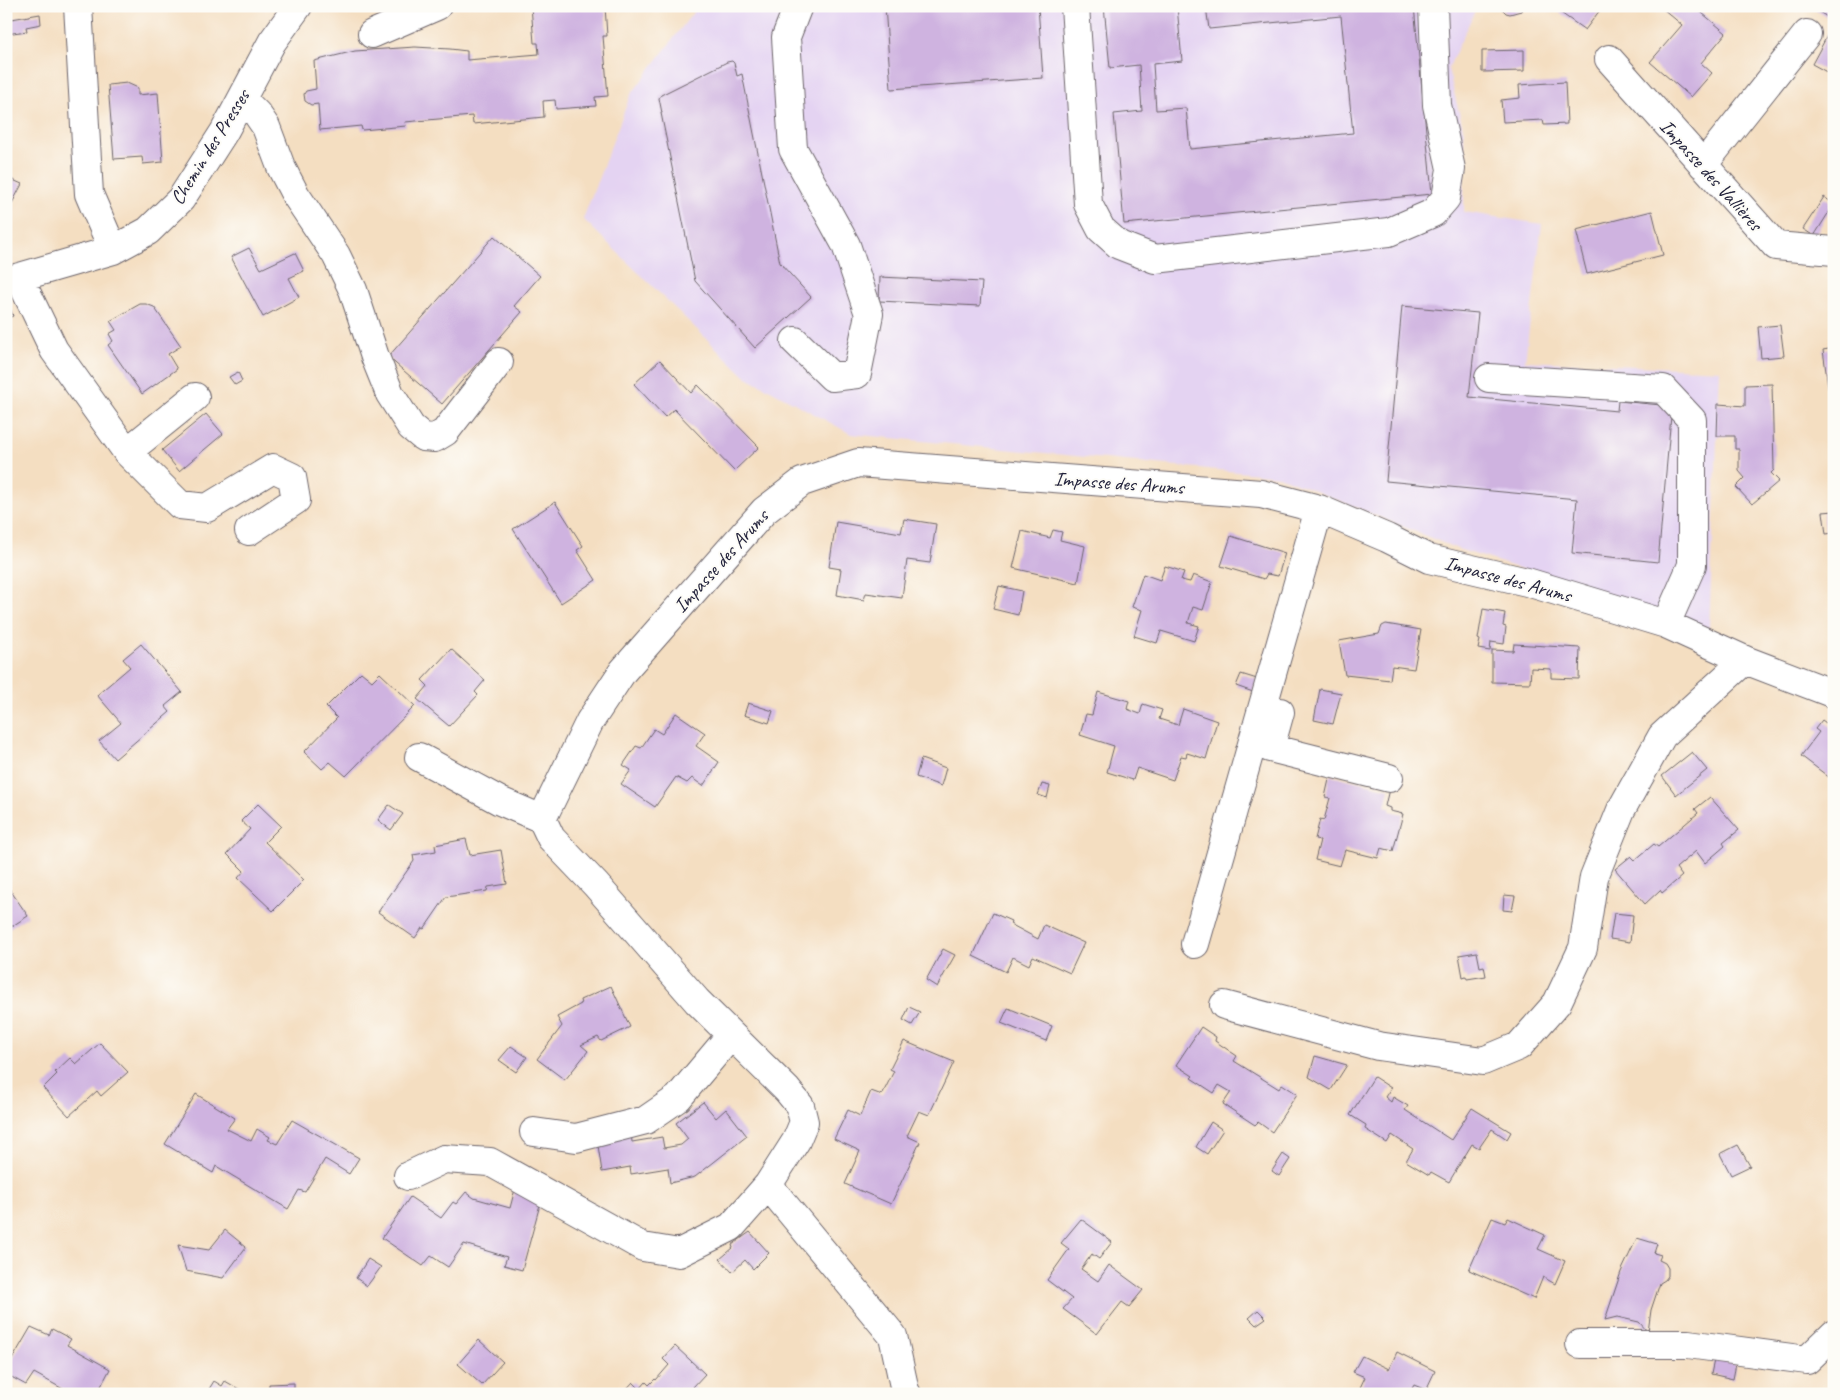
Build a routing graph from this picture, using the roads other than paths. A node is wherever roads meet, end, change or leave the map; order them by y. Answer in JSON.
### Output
{"nodes":[{"id":1,"x":78,"y":6,"type":"edge"},
{"id":2,"x":298,"y":6,"type":"edge"},
{"id":3,"x":437,"y":6,"type":"edge"},
{"id":4,"x":798,"y":6,"type":"edge"},
{"id":5,"x":1075,"y":6,"type":"edge"},
{"id":6,"x":1433,"y":6,"type":"edge"},
{"id":7,"x":372,"y":34,"type":"dead end"},
{"id":8,"x":1807,"y":34,"type":"dead end"},
{"id":9,"x":1609,"y":60,"type":"dead end"},
{"id":10,"x":242,"y":99,"type":"junction"},
{"id":11,"x":1703,"y":166,"type":"junction"},
{"id":12,"x":113,"y":250,"type":"junction"},
{"id":13,"x":1834,"y":251,"type":"edge"},
{"id":14,"x":13,"y":279,"type":"edge"},
{"id":15,"x":796,"y":341,"type":"dead end"},
{"id":16,"x":499,"y":362,"type":"dead end"},
{"id":17,"x":1488,"y":378,"type":"dead end"},
{"id":18,"x":195,"y":398,"type":"dead end"},
{"id":19,"x":127,"y":452,"type":"junction"},
{"id":20,"x":1319,"y":509,"type":"junction"},
{"id":21,"x":249,"y":531,"type":"dead end"},
{"id":22,"x":1666,"y":624,"type":"junction"},
{"id":23,"x":1745,"y":660,"type":"junction"},
{"id":24,"x":1834,"y":694,"type":"edge"},
{"id":25,"x":420,"y":757,"type":"dead end"},
{"id":26,"x":1389,"y":778,"type":"dead end"},
{"id":27,"x":542,"y":819,"type":"junction"},
{"id":28,"x":1195,"y":944,"type":"dead end"},
{"id":29,"x":1224,"y":1005,"type":"dead end"},
{"id":30,"x":731,"y":1035,"type":"junction"},
{"id":31,"x":534,"y":1132,"type":"dead end"},
{"id":32,"x":408,"y":1176,"type":"dead end"},
{"id":33,"x":768,"y":1185,"type":"junction"},
{"id":34,"x":1834,"y":1334,"type":"edge"},
{"id":35,"x":1580,"y":1344,"type":"dead end"},
{"id":36,"x":908,"y":1394,"type":"edge"}],
"edges":[{"from":1,"to":12,"type":"street"},
{"from":2,"to":10,"type":"street","name":"Chemin des Presses"},
{"from":3,"to":7,"type":"street"},
{"from":4,"to":15,"type":"street"},
{"from":5,"to":6,"type":"street"},
{"from":8,"to":11,"type":"street"},
{"from":9,"to":11,"type":"street","name":"Impasse des Vallières"},
{"from":10,"to":12,"type":"street","name":"Chemin des Presses"},
{"from":10,"to":16,"type":"street"},
{"from":11,"to":13,"type":"street","name":"Impasse des Vallières"},
{"from":12,"to":14,"type":"street","name":"Chemin des Presses"},
{"from":14,"to":19,"type":"street"},
{"from":17,"to":22,"type":"street"},
{"from":18,"to":19,"type":"street"},
{"from":19,"to":21,"type":"street"},
{"from":20,"to":22,"type":"street","name":"Impasse des Arums"},
{"from":20,"to":26,"type":"street"},
{"from":20,"to":27,"type":"street","name":"Impasse des Arums"},
{"from":20,"to":28,"type":"street"},
{"from":22,"to":23,"type":"street","name":"Impasse des Arums"},
{"from":23,"to":24,"type":"street","name":"Impasse des Arums"},
{"from":23,"to":29,"type":"street"},
{"from":25,"to":27,"type":"street"},
{"from":27,"to":30,"type":"street"},
{"from":30,"to":31,"type":"street"},
{"from":30,"to":33,"type":"street"},
{"from":32,"to":33,"type":"street"},
{"from":33,"to":36,"type":"street"},
{"from":34,"to":35,"type":"street"}]}
